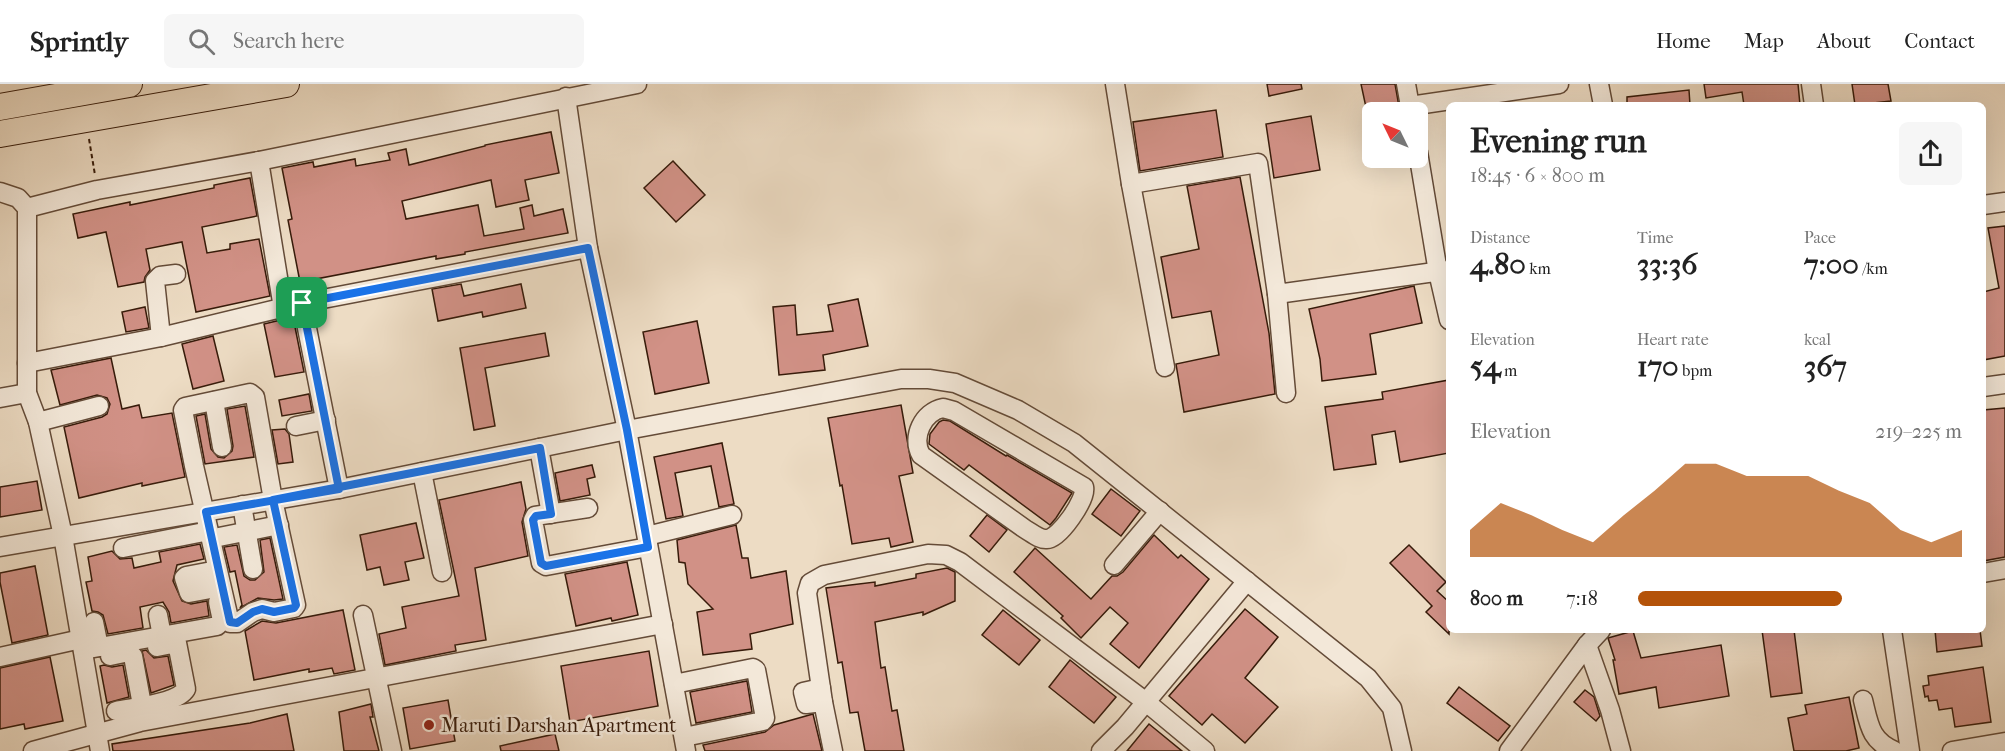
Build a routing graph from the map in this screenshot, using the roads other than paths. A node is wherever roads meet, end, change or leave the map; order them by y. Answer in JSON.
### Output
{"nodes":[{"id":1,"x":129,"y":84,"type":"edge"},
{"id":2,"x":285,"y":84,"type":"edge"},
{"id":3,"x":637,"y":84,"type":"edge"},
{"id":4,"x":1115,"y":84,"type":"edge"},
{"id":5,"x":1406,"y":84,"type":"edge"},
{"id":6,"x":1559,"y":84,"type":"edge"},
{"id":7,"x":1599,"y":84,"type":"edge"},
{"id":8,"x":1810,"y":84,"type":"edge"},
{"id":9,"x":566,"y":97,"type":"junction"},
{"id":10,"x":1409,"y":102,"type":"edge"},
{"id":11,"x":1452,"y":102,"type":"edge"},
{"id":12,"x":1602,"y":102,"type":"edge"},
{"id":13,"x":1813,"y":102,"type":"edge"},
{"id":14,"x":1446,"y":103,"type":"edge"},
{"id":15,"x":1428,"y":106,"type":"edge"},
{"id":16,"x":0,"y":107,"type":"edge"},
{"id":17,"x":0,"y":134,"type":"edge"},
{"id":18,"x":259,"y":161,"type":"junction"},
{"id":19,"x":1421,"y":168,"type":"edge"},
{"id":20,"x":1131,"y":184,"type":"junction"},
{"id":21,"x":0,"y":192,"type":"edge"},
{"id":22,"x":2005,"y":202,"type":"edge"},
{"id":23,"x":1986,"y":205,"type":"edge"},
{"id":24,"x":27,"y":208,"type":"junction"},
{"id":25,"x":588,"y":248,"type":"junction"},
{"id":26,"x":1444,"y":271,"type":"edge"},
{"id":27,"x":176,"y":274,"type":"dead end"},
{"id":28,"x":1446,"y":291,"type":"edge"},
{"id":29,"x":1277,"y":294,"type":"junction"},
{"id":30,"x":302,"y":303,"type":"junction"},
{"id":31,"x":283,"y":308,"type":"junction"},
{"id":32,"x":161,"y":337,"type":"junction"},
{"id":33,"x":27,"y":363,"type":"junction"},
{"id":34,"x":1165,"y":368,"type":"dead end"},
{"id":35,"x":955,"y":383,"type":"junction"},
{"id":36,"x":2005,"y":384,"type":"edge"},
{"id":37,"x":1986,"y":387,"type":"edge"},
{"id":38,"x":27,"y":393,"type":"junction"},
{"id":39,"x":1286,"y":393,"type":"dead end"},
{"id":40,"x":0,"y":398,"type":"edge"},
{"id":41,"x":214,"y":401,"type":"junction"},
{"id":42,"x":99,"y":406,"type":"dead end"},
{"id":43,"x":954,"y":411,"type":"junction"},
{"id":44,"x":326,"y":420,"type":"junction"},
{"id":45,"x":38,"y":422,"type":"junction"},
{"id":46,"x":296,"y":426,"type":"dead end"},
{"id":47,"x":627,"y":430,"type":"junction"},
{"id":48,"x":222,"y":447,"type":"dead end"},
{"id":49,"x":540,"y":448,"type":"junction"},
{"id":50,"x":1108,"y":470,"type":"junction"},
{"id":51,"x":422,"y":472,"type":"junction"},
{"id":52,"x":339,"y":489,"type":"junction"},
{"id":53,"x":273,"y":500,"type":"junction"},
{"id":54,"x":242,"y":506,"type":"junction"},
{"id":55,"x":588,"y":508,"type":"dead end"},
{"id":56,"x":1160,"y":511,"type":"junction"},
{"id":57,"x":203,"y":512,"type":"junction"},
{"id":58,"x":551,"y":514,"type":"junction"},
{"id":59,"x":732,"y":515,"type":"dead end"},
{"id":60,"x":1078,"y":515,"type":"dead end"},
{"id":61,"x":140,"y":523,"type":"junction"},
{"id":62,"x":279,"y":525,"type":"junction"},
{"id":63,"x":246,"y":532,"type":"junction"},
{"id":64,"x":211,"y":534,"type":"junction"},
{"id":65,"x":63,"y":536,"type":"junction"},
{"id":66,"x":648,"y":541,"type":"junction"},
{"id":67,"x":0,"y":547,"type":"edge"},
{"id":68,"x":123,"y":548,"type":"dead end"},
{"id":69,"x":145,"y":551,"type":"junction"},
{"id":70,"x":1114,"y":564,"type":"dead end"},
{"id":71,"x":253,"y":569,"type":"dead end"},
{"id":72,"x":2005,"y":569,"type":"edge"},
{"id":73,"x":442,"y":572,"type":"dead end"},
{"id":74,"x":1986,"y":572,"type":"edge"},
{"id":75,"x":1247,"y":581,"type":"junction"},
{"id":76,"x":158,"y":615,"type":"dead end"},
{"id":77,"x":363,"y":615,"type":"dead end"},
{"id":78,"x":94,"y":622,"type":"dead end"},
{"id":79,"x":663,"y":624,"type":"junction"},
{"id":80,"x":1598,"y":633,"type":"edge"},
{"id":81,"x":1892,"y":633,"type":"edge"},
{"id":82,"x":162,"y":636,"type":"junction"},
{"id":83,"x":1587,"y":645,"type":"junction"},
{"id":84,"x":87,"y":649,"type":"junction"},
{"id":85,"x":138,"y":651,"type":"dead end"},
{"id":86,"x":0,"y":657,"type":"edge"},
{"id":87,"x":376,"y":679,"type":"junction"},
{"id":88,"x":674,"y":684,"type":"junction"},
{"id":89,"x":1863,"y":700,"type":"dead end"},
{"id":90,"x":1146,"y":702,"type":"junction"},
{"id":91,"x":116,"y":711,"type":"dead end"},
{"id":92,"x":144,"y":716,"type":"junction"},
{"id":93,"x":99,"y":742,"type":"edge"},
{"id":94,"x":2005,"y":742,"type":"edge"},
{"id":95,"x":685,"y":744,"type":"edge"},
{"id":96,"x":43,"y":750,"type":"edge"},
{"id":97,"x":392,"y":751,"type":"edge"},
{"id":98,"x":833,"y":751,"type":"edge"},
{"id":99,"x":1101,"y":751,"type":"edge"},
{"id":100,"x":1205,"y":751,"type":"edge"},
{"id":101,"x":1402,"y":751,"type":"edge"},
{"id":102,"x":1509,"y":751,"type":"edge"},
{"id":103,"x":1621,"y":751,"type":"edge"},
{"id":104,"x":1895,"y":751,"type":"edge"},
{"id":105,"x":1910,"y":751,"type":"edge"},
{"id":106,"x":1952,"y":751,"type":"edge"}],
"edges":[{"from":1,"to":16,"type":"highway"},
{"from":2,"to":17,"type":"highway"},
{"from":3,"to":9,"type":"street"},
{"from":4,"to":20,"type":"street"},
{"from":5,"to":10,"type":"street"},
{"from":6,"to":11,"type":"street"},
{"from":7,"to":12,"type":"street"},
{"from":8,"to":13,"type":"street"},
{"from":9,"to":18,"type":"street"},
{"from":9,"to":25,"type":"street"},
{"from":14,"to":15,"type":"street"},
{"from":18,"to":24,"type":"street"},
{"from":18,"to":31,"type":"street"},
{"from":19,"to":26,"type":"street"},
{"from":20,"to":29,"type":"street"},
{"from":20,"to":34,"type":"street"},
{"from":21,"to":24,"type":"street"},
{"from":22,"to":23,"type":"street"},
{"from":24,"to":33,"type":"street"},
{"from":25,"to":30,"type":"street"},
{"from":25,"to":47,"type":"street"},
{"from":26,"to":28,"type":"street"},
{"from":26,"to":29,"type":"street"},
{"from":27,"to":32,"type":"street"},
{"from":29,"to":39,"type":"street"},
{"from":30,"to":31,"type":"street"},
{"from":30,"to":44,"type":"street"},
{"from":31,"to":32,"type":"street"},
{"from":32,"to":33,"type":"street"},
{"from":33,"to":38,"type":"street"},
{"from":35,"to":43,"type":"street"},
{"from":35,"to":47,"type":"street"},
{"from":35,"to":50,"type":"street"},
{"from":36,"to":37,"type":"street"},
{"from":38,"to":40,"type":"street"},
{"from":38,"to":45,"type":"street"},
{"from":41,"to":48,"type":"street"},
{"from":41,"to":53,"type":"street"},
{"from":41,"to":57,"type":"street"},
{"from":42,"to":45,"type":"street"},
{"from":43,"to":43,"type":"street"},
{"from":44,"to":46,"type":"street"},
{"from":44,"to":52,"type":"street"},
{"from":45,"to":65,"type":"street"},
{"from":47,"to":49,"type":"street"},
{"from":47,"to":66,"type":"street"},
{"from":49,"to":51,"type":"street"},
{"from":49,"to":58,"type":"street"},
{"from":50,"to":56,"type":"street"},
{"from":50,"to":60,"type":"street"},
{"from":51,"to":52,"type":"street"},
{"from":51,"to":73,"type":"street"},
{"from":52,"to":53,"type":"street"},
{"from":53,"to":54,"type":"street"},
{"from":53,"to":62,"type":"street"},
{"from":54,"to":57,"type":"street"},
{"from":54,"to":63,"type":"street"},
{"from":55,"to":58,"type":"street"},
{"from":56,"to":70,"type":"street"},
{"from":56,"to":75,"type":"street"},
{"from":57,"to":61,"type":"street"},
{"from":57,"to":62,"type":"street"},
{"from":57,"to":64,"type":"street"},
{"from":58,"to":66,"type":"street"},
{"from":59,"to":66,"type":"street"},
{"from":61,"to":65,"type":"street"},
{"from":61,"to":69,"type":"street"},
{"from":62,"to":63,"type":"street"},
{"from":63,"to":64,"type":"street"},
{"from":63,"to":71,"type":"street"},
{"from":64,"to":69,"type":"street"},
{"from":64,"to":82,"type":"street"},
{"from":65,"to":67,"type":"street"},
{"from":65,"to":84,"type":"street"},
{"from":66,"to":79,"type":"street"},
{"from":68,"to":69,"type":"street"},
{"from":72,"to":74,"type":"street"},
{"from":75,"to":90,"type":"street"},
{"from":75,"to":101,"type":"street"},
{"from":76,"to":82,"type":"street"},
{"from":77,"to":87,"type":"street"},
{"from":78,"to":84,"type":"street"},
{"from":79,"to":87,"type":"street"},
{"from":79,"to":88,"type":"street"},
{"from":80,"to":83,"type":"street"},
{"from":81,"to":105,"type":"street"},
{"from":82,"to":84,"type":"street"},
{"from":83,"to":102,"type":"street"},
{"from":83,"to":103,"type":"street"},
{"from":84,"to":86,"type":"street"},
{"from":84,"to":92,"type":"street"},
{"from":84,"to":93,"type":"street"},
{"from":85,"to":92,"type":"street"},
{"from":87,"to":92,"type":"street"},
{"from":87,"to":97,"type":"street"},
{"from":88,"to":95,"type":"street"},
{"from":88,"to":95,"type":"street"},
{"from":89,"to":104,"type":"street"},
{"from":90,"to":98,"type":"street"},
{"from":90,"to":99,"type":"street"},
{"from":90,"to":100,"type":"street"},
{"from":91,"to":92,"type":"street"},
{"from":92,"to":93,"type":"street"},
{"from":93,"to":96,"type":"street"},
{"from":94,"to":106,"type":"street"}]}
